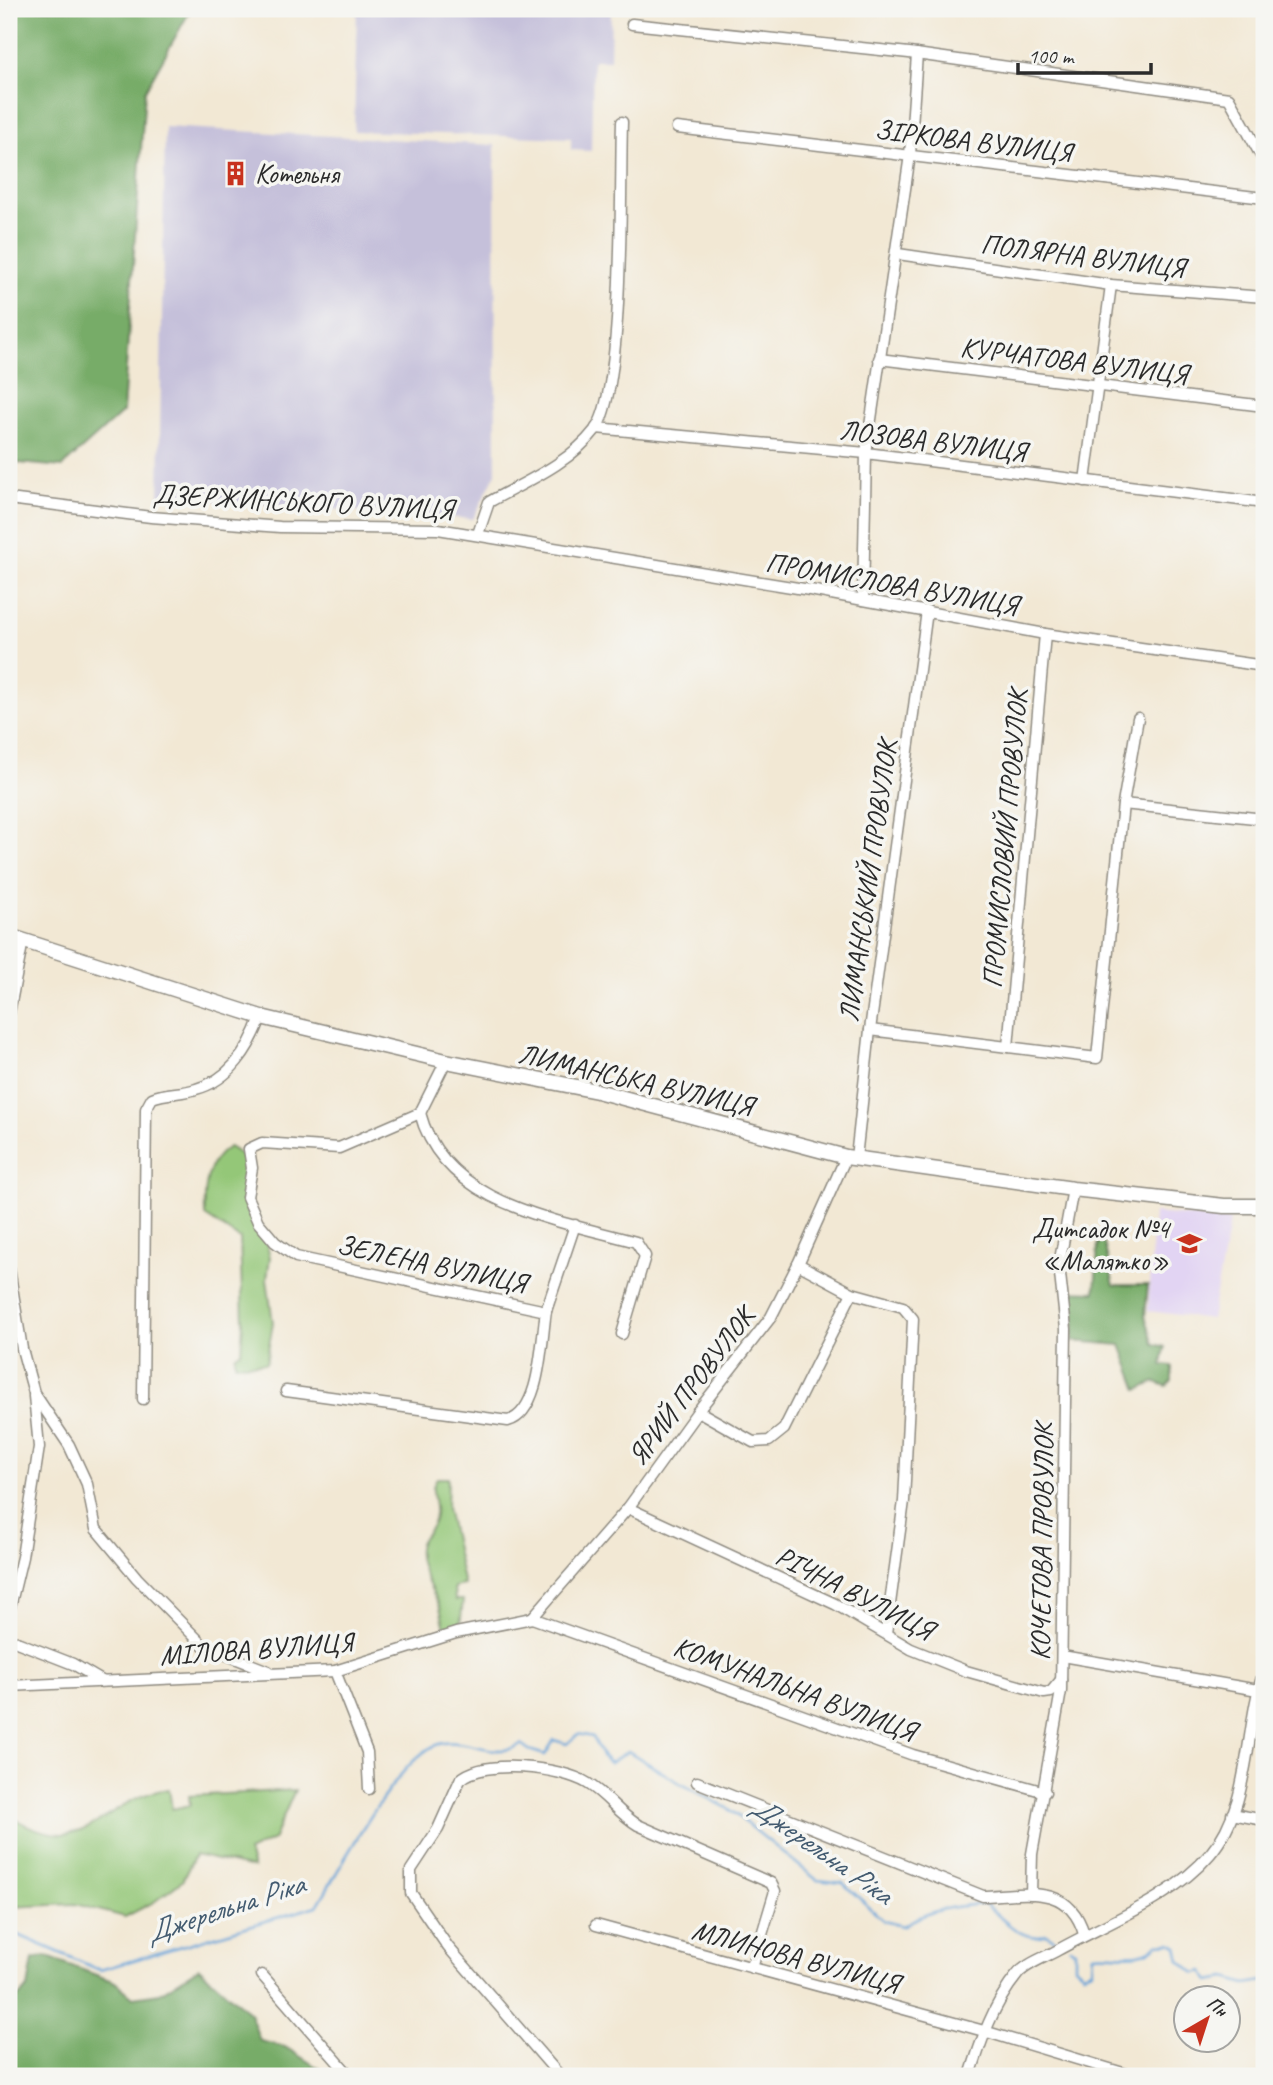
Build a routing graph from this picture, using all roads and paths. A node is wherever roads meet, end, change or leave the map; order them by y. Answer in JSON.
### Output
{"nodes":[{"id":1,"x":632,"y":24,"type":"dead end"},
{"id":2,"x":916,"y":54,"type":"junction"},
{"id":3,"x":622,"y":122,"type":"dead end"},
{"id":4,"x":677,"y":128,"type":"dead end"},
{"id":5,"x":910,"y":155,"type":"junction"},
{"id":6,"x":1264,"y":162,"type":"edge"},
{"id":7,"x":1264,"y":198,"type":"edge"},
{"id":8,"x":898,"y":254,"type":"junction"},
{"id":9,"x":1111,"y":285,"type":"junction"},
{"id":10,"x":1264,"y":297,"type":"edge"},
{"id":11,"x":879,"y":359,"type":"junction"},
{"id":12,"x":1097,"y":386,"type":"junction"},
{"id":13,"x":1264,"y":406,"type":"edge"},
{"id":14,"x":596,"y":428,"type":"junction"},
{"id":15,"x":866,"y":453,"type":"junction"},
{"id":16,"x":1084,"y":481,"type":"junction"},
{"id":17,"x":9,"y":499,"type":"edge"},
{"id":18,"x":1264,"y":503,"type":"edge"},
{"id":19,"x":478,"y":534,"type":"junction"},
{"id":20,"x":512,"y":539,"type":"joint"},
{"id":21,"x":863,"y":600,"type":"junction"},
{"id":22,"x":927,"y":611,"type":"junction"},
{"id":23,"x":1045,"y":634,"type":"junction"},
{"id":24,"x":1264,"y":666,"type":"edge"},
{"id":25,"x":1138,"y":718,"type":"dead end"},
{"id":26,"x":1123,"y":804,"type":"junction"},
{"id":27,"x":1264,"y":819,"type":"edge"},
{"id":28,"x":16,"y":938,"type":"edge"},
{"id":29,"x":9,"y":1013,"type":"edge"},
{"id":30,"x":261,"y":1017,"type":"junction"},
{"id":31,"x":870,"y":1030,"type":"junction"},
{"id":32,"x":1007,"y":1047,"type":"junction"},
{"id":33,"x":446,"y":1062,"type":"junction"},
{"id":34,"x":419,"y":1113,"type":"junction"},
{"id":35,"x":851,"y":1157,"type":"junction"},
{"id":36,"x":1073,"y":1189,"type":"junction"},
{"id":37,"x":1264,"y":1206,"type":"edge"},
{"id":38,"x":575,"y":1225,"type":"junction"},
{"id":39,"x":798,"y":1264,"type":"junction"},
{"id":40,"x":9,"y":1268,"type":"edge"},
{"id":41,"x":852,"y":1293,"type":"junction"},
{"id":42,"x":546,"y":1311,"type":"junction"},
{"id":43,"x":622,"y":1334,"type":"dead end"},
{"id":44,"x":286,"y":1391,"type":"dead end"},
{"id":45,"x":34,"y":1393,"type":"junction"},
{"id":46,"x":143,"y":1399,"type":"dead end"},
{"id":47,"x":698,"y":1411,"type":"junction"},
{"id":48,"x":628,"y":1508,"type":"junction"},
{"id":49,"x":9,"y":1611,"type":"edge"},
{"id":50,"x":532,"y":1618,"type":"junction"},
{"id":51,"x":886,"y":1633,"type":"junction"},
{"id":52,"x":9,"y":1639,"type":"edge"},
{"id":53,"x":1062,"y":1656,"type":"junction"},
{"id":54,"x":335,"y":1671,"type":"junction"},
{"id":55,"x":1264,"y":1671,"type":"edge"},
{"id":56,"x":271,"y":1672,"type":"junction"},
{"id":57,"x":1061,"y":1679,"type":"junction"},
{"id":58,"x":103,"y":1681,"type":"junction"},
{"id":59,"x":9,"y":1686,"type":"edge"},
{"id":60,"x":1258,"y":1690,"type":"junction"},
{"id":61,"x":696,"y":1782,"type":"dead end"},
{"id":62,"x":369,"y":1788,"type":"dead end"},
{"id":63,"x":1045,"y":1792,"type":"junction"},
{"id":64,"x":1232,"y":1814,"type":"junction"},
{"id":65,"x":1264,"y":1820,"type":"edge"},
{"id":66,"x":1031,"y":1894,"type":"junction"},
{"id":67,"x":596,"y":1924,"type":"dead end"},
{"id":68,"x":1081,"y":1936,"type":"junction"},
{"id":69,"x":752,"y":1968,"type":"junction"},
{"id":70,"x":262,"y":1975,"type":"dead end"},
{"id":71,"x":984,"y":2031,"type":"junction"},
{"id":72,"x":350,"y":2076,"type":"edge"},
{"id":73,"x":560,"y":2076,"type":"edge"},
{"id":74,"x":970,"y":2076,"type":"edge"},
{"id":75,"x":1133,"y":2076,"type":"edge"}],
"edges":[{"from":1,"to":2,"type":"street"},
{"from":2,"to":5,"type":"street"},
{"from":2,"to":6,"type":"street"},
{"from":3,"to":14,"type":"street"},
{"from":4,"to":5,"type":"street","name":"ЗІРКОВА ВУЛИЦЯ"},
{"from":5,"to":7,"type":"street","name":"ЗІРКОВА ВУЛИЦЯ"},
{"from":5,"to":8,"type":"street"},
{"from":8,"to":9,"type":"street","name":"ПОЛЯРНА ВУЛИЦЯ"},
{"from":8,"to":11,"type":"street"},
{"from":9,"to":10,"type":"street","name":"ПОЛЯРНА ВУЛИЦЯ"},
{"from":9,"to":12,"type":"street"},
{"from":11,"to":12,"type":"street","name":"КУРЧАТОВА ВУЛИЦЯ"},
{"from":11,"to":15,"type":"street"},
{"from":12,"to":13,"type":"street","name":"КУРЧАТОВА ВУЛИЦЯ"},
{"from":12,"to":16,"type":"street"},
{"from":14,"to":15,"type":"street","name":"ЛОЗОВА ВУЛИЦЯ"},
{"from":14,"to":19,"type":"street"},
{"from":15,"to":16,"type":"street","name":"ЛОЗОВА ВУЛИЦЯ"},
{"from":15,"to":21,"type":"street"},
{"from":16,"to":18,"type":"street","name":"ЛОЗОВА ВУЛИЦЯ"},
{"from":17,"to":19,"type":"street","name":"ДЗЕРЖИНСЬКОГО ВУЛИЦЯ"},
{"from":19,"to":20,"type":"street","name":"ДЗЕРЖИНСЬКОГО ВУЛИЦЯ"},
{"from":20,"to":21,"type":"street","name":"ПРОМИСЛОВА ВУЛИЦЯ"},
{"from":21,"to":22,"type":"street","name":"ПРОМИСЛОВА ВУЛИЦЯ"},
{"from":22,"to":23,"type":"street","name":"ПРОМИСЛОВА ВУЛИЦЯ"},
{"from":22,"to":31,"type":"street","name":"ЛИМАНСЬКИЙ ПРОВУЛОК"},
{"from":23,"to":24,"type":"street","name":"ПРОМИСЛОВА ВУЛИЦЯ"},
{"from":23,"to":32,"type":"street","name":"ПРОМИСЛОВИЙ ПРОВУЛОК"},
{"from":25,"to":26,"type":"street"},
{"from":26,"to":27,"type":"street"},
{"from":26,"to":32,"type":"street"},
{"from":28,"to":29,"type":"street"},
{"from":28,"to":30,"type":"street","name":"ЛИМАНСЬКА ВУЛИЦЯ"},
{"from":30,"to":33,"type":"street","name":"ЛИМАНСЬКА ВУЛИЦЯ"},
{"from":30,"to":46,"type":"street"},
{"from":31,"to":32,"type":"street"},
{"from":31,"to":35,"type":"street","name":"ЛИМАНСЬКИЙ ПРОВУЛОК"},
{"from":33,"to":34,"type":"street"},
{"from":33,"to":35,"type":"street","name":"ЛИМАНСЬКА ВУЛИЦЯ"},
{"from":34,"to":38,"type":"street"},
{"from":34,"to":42,"type":"street","name":"ЗЕЛЕНА ВУЛИЦЯ"},
{"from":35,"to":36,"type":"street","name":"ЛИМАНСЬКА ВУЛИЦЯ"},
{"from":35,"to":39,"type":"street","name":"ЯРИЙ ПРОВУЛОК"},
{"from":36,"to":37,"type":"street","name":"ЛИМАНСЬКА ВУЛИЦЯ"},
{"from":36,"to":53,"type":"street","name":"КОЧЕТОВА ПРОВУЛОК"},
{"from":38,"to":42,"type":"street","name":"ЗЕЛЕНА ВУЛИЦЯ"},
{"from":38,"to":43,"type":"street"},
{"from":39,"to":41,"type":"street"},
{"from":39,"to":47,"type":"street","name":"ЯРИЙ ПРОВУЛОК"},
{"from":40,"to":45,"type":"street"},
{"from":41,"to":47,"type":"street"},
{"from":41,"to":51,"type":"street"},
{"from":42,"to":44,"type":"street"},
{"from":45,"to":49,"type":"street"},
{"from":45,"to":56,"type":"street"},
{"from":47,"to":48,"type":"street","name":"ЯРИЙ ПРОВУЛОК"},
{"from":48,"to":50,"type":"street","name":"ЯРИЙ ПРОВУЛОК"},
{"from":48,"to":51,"type":"street","name":"РІЧНА ВУЛИЦЯ"},
{"from":50,"to":54,"type":"street","name":"МІЛОВА ВУЛИЦЯ"},
{"from":50,"to":63,"type":"street","name":"КОМУНАЛЬНА ВУЛИЦЯ"},
{"from":51,"to":57,"type":"street","name":"РІЧНА ВУЛИЦЯ"},
{"from":52,"to":58,"type":"street"},
{"from":53,"to":57,"type":"street","name":"КОЧЕТОВА ПРОВУЛОК"},
{"from":53,"to":60,"type":"street"},
{"from":54,"to":56,"type":"street","name":"МІЛОВА ВУЛИЦЯ"},
{"from":54,"to":62,"type":"street"},
{"from":55,"to":60,"type":"street"},
{"from":56,"to":58,"type":"street","name":"МІЛОВА ВУЛИЦЯ"},
{"from":57,"to":63,"type":"street","name":"КОЧЕТОВА ПРОВУЛОК"},
{"from":58,"to":59,"type":"street","name":"МІЛОВА ВУЛИЦЯ"},
{"from":60,"to":64,"type":"street"},
{"from":61,"to":66,"type":"street"},
{"from":63,"to":66,"type":"street","name":"КОЧЕТОВА ПРОВУЛОК"},
{"from":64,"to":65,"type":"street"},
{"from":64,"to":68,"type":"street"},
{"from":66,"to":68,"type":"street"},
{"from":67,"to":69,"type":"street","name":"МЛИНОВА ВУЛИЦЯ"},
{"from":68,"to":71,"type":"street"},
{"from":69,"to":71,"type":"street","name":"МЛИНОВА ВУЛИЦЯ"},
{"from":69,"to":73,"type":"street"},
{"from":70,"to":72,"type":"street"},
{"from":71,"to":74,"type":"street"},
{"from":71,"to":75,"type":"street","name":"МЛИНОВА ВУЛИЦЯ"}]}
